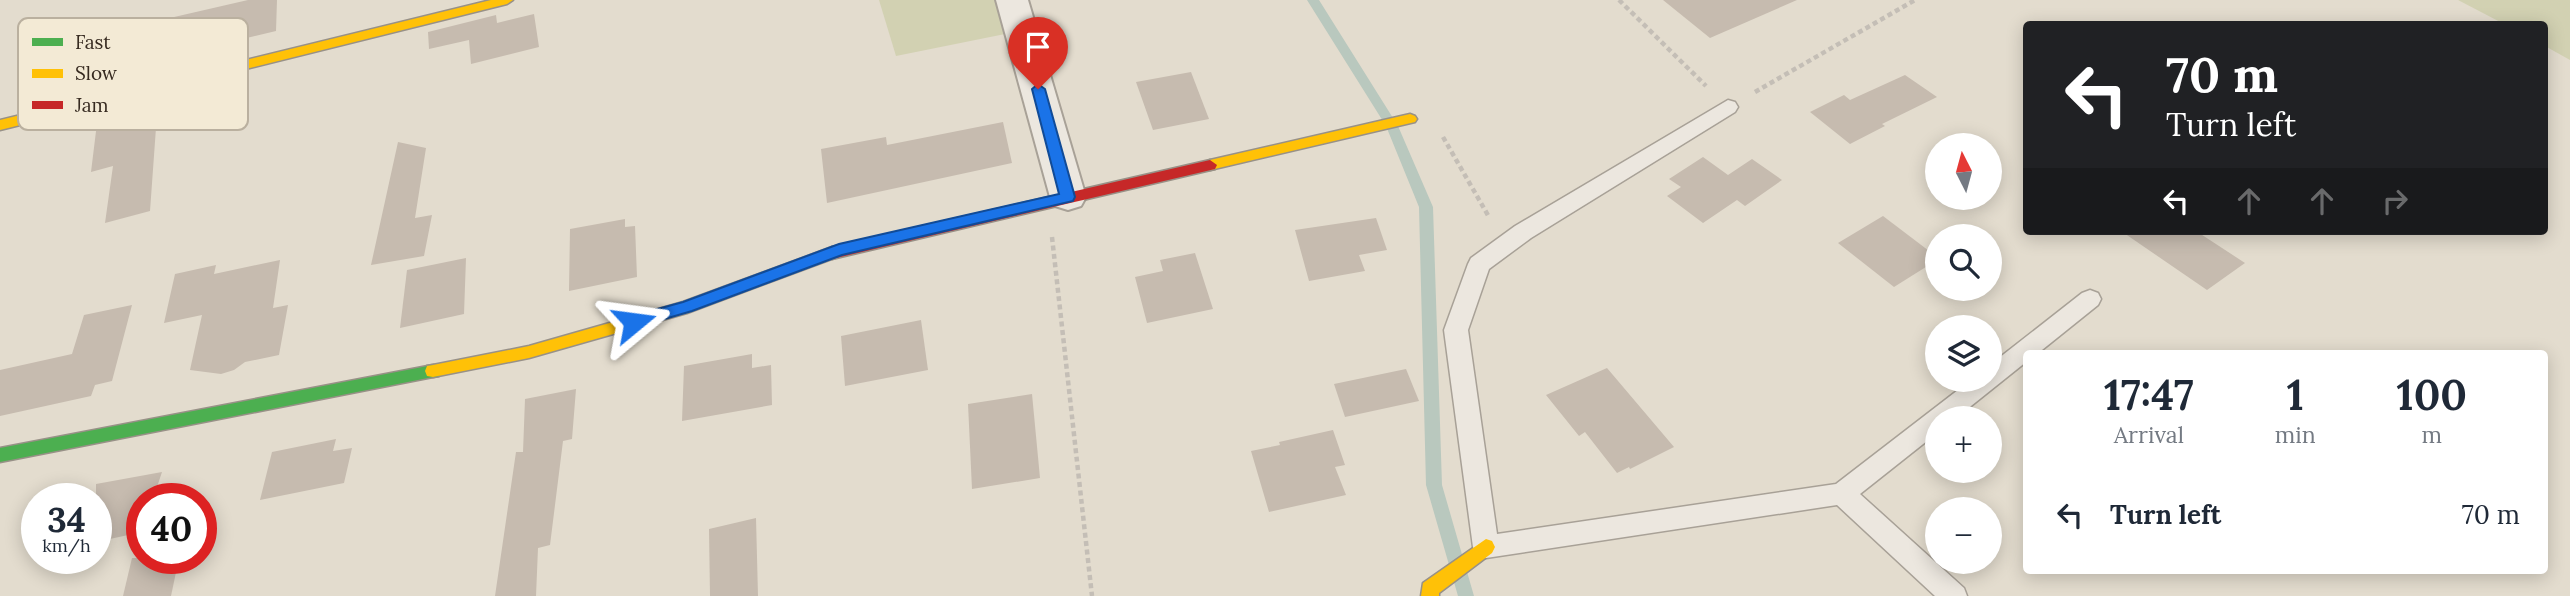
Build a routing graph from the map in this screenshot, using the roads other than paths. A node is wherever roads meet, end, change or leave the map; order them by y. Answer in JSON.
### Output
{"nodes":[{"id":1,"x":507,"y":0,"type":"edge"},
{"id":2,"x":1012,"y":0,"type":"edge"},
{"id":3,"x":248,"y":64,"type":"edge"},
{"id":4,"x":1728,"y":107,"type":"road end"},
{"id":5,"x":1410,"y":119,"type":"road end"},
{"id":6,"x":18,"y":121,"type":"edge"},
{"id":7,"x":0,"y":125,"type":"edge"},
{"id":8,"x":1058,"y":199,"type":"junction"},
{"id":9,"x":2090,"y":299,"type":"dead end"},
{"id":10,"x":2026,"y":350,"type":"edge"},
{"id":11,"x":2023,"y":352,"type":"edge"},
{"id":12,"x":2002,"y":369,"type":"edge"},
{"id":13,"x":1972,"y":392,"type":"edge"},
{"id":14,"x":1955,"y":406,"type":"edge"},
{"id":15,"x":1925,"y":429,"type":"edge"},
{"id":16,"x":0,"y":455,"type":"edge"},
{"id":17,"x":1842,"y":494,"type":"junction"},
{"id":18,"x":1486,"y":547,"type":"junction"},
{"id":19,"x":1430,"y":593,"type":"edge"},
{"id":20,"x":1954,"y":596,"type":"edge"}],
"edges":[{"from":1,"to":3,"type":"street"},
{"from":2,"to":8,"type":"street"},
{"from":4,"to":18,"type":"lane"},
{"from":5,"to":8,"type":"street"},
{"from":6,"to":7,"type":"street"},
{"from":8,"to":16,"type":"street"},
{"from":9,"to":10,"type":"lane"},
{"from":11,"to":12,"type":"lane"},
{"from":13,"to":14,"type":"lane"},
{"from":15,"to":17,"type":"lane"},
{"from":17,"to":18,"type":"lane"},
{"from":17,"to":20,"type":"lane"},
{"from":18,"to":19,"type":"street"}]}
